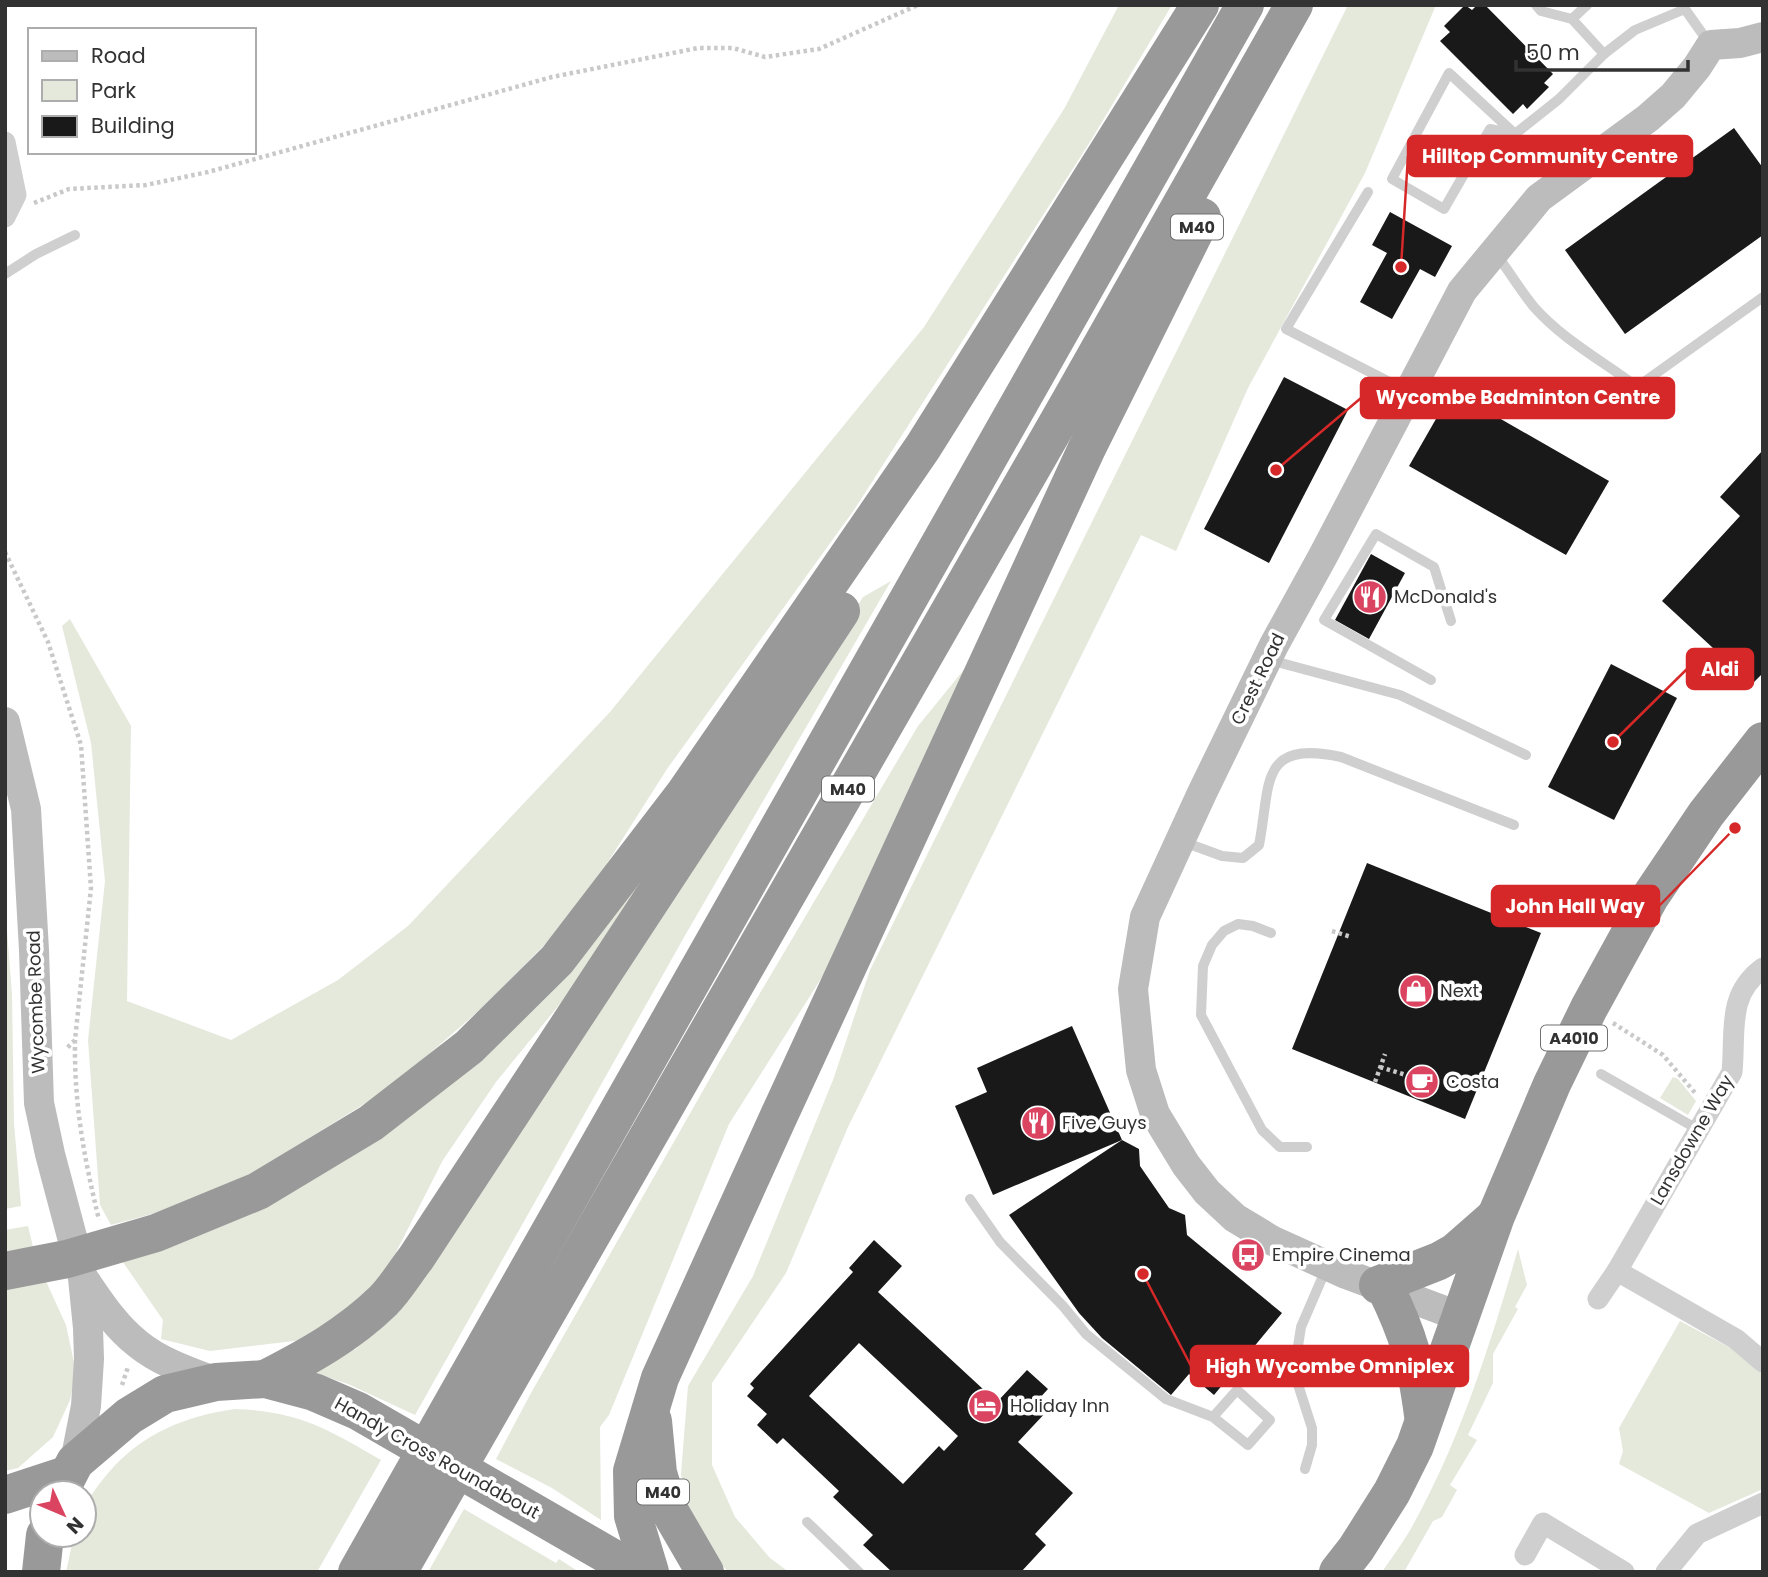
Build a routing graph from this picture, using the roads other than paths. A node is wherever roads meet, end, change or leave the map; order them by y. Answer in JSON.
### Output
{"nodes":[{"id":1,"x":1200,"y":5,"type":"edge"},
{"id":2,"x":1222,"y":5,"type":"edge"},
{"id":3,"x":1245,"y":5,"type":"edge"},
{"id":4,"x":1294,"y":5,"type":"edge"},
{"id":5,"x":1305,"y":5,"type":"edge"},
{"id":6,"x":1536,"y":5,"type":"edge"},
{"id":7,"x":1587,"y":5,"type":"edge"},
{"id":8,"x":1684,"y":7,"type":"edge"},
{"id":9,"x":1574,"y":12,"type":"edge"},
{"id":10,"x":1763,"y":37,"type":"edge"},
{"id":11,"x":1711,"y":45,"type":"junction"},
{"id":12,"x":1604,"y":54,"type":"junction"},
{"id":13,"x":1516,"y":134,"type":"junction"},
{"id":14,"x":5,"y":142,"type":"edge"},
{"id":15,"x":1368,"y":192,"type":"dead end"},
{"id":16,"x":5,"y":216,"type":"edge"},
{"id":17,"x":75,"y":234,"type":"dead end"},
{"id":18,"x":1494,"y":252,"type":"junction"},
{"id":19,"x":5,"y":274,"type":"edge"},
{"id":20,"x":1763,"y":297,"type":"edge"},
{"id":21,"x":1409,"y":392,"type":"junction"},
{"id":22,"x":1451,"y":621,"type":"dead end"},
{"id":23,"x":1267,"y":659,"type":"junction"},
{"id":24,"x":1431,"y":680,"type":"dead end"},
{"id":25,"x":5,"y":722,"type":"edge"},
{"id":26,"x":1763,"y":741,"type":"edge"},
{"id":27,"x":1526,"y":755,"type":"dead end"},
{"id":28,"x":1514,"y":825,"type":"dead end"},
{"id":29,"x":1181,"y":841,"type":"junction"},
{"id":30,"x":1271,"y":933,"type":"dead end"},
{"id":31,"x":1763,"y":968,"type":"edge"},
{"id":32,"x":1601,"y":1074,"type":"dead end"},
{"id":33,"x":1699,"y":1130,"type":"junction"},
{"id":34,"x":1307,"y":1147,"type":"dead end"},
{"id":35,"x":970,"y":1199,"type":"dead end"},
{"id":36,"x":1496,"y":1216,"type":"junction"},
{"id":37,"x":1327,"y":1266,"type":"junction"},
{"id":38,"x":5,"y":1271,"type":"edge"},
{"id":39,"x":1617,"y":1271,"type":"junction"},
{"id":40,"x":83,"y":1279,"type":"junction"},
{"id":41,"x":1381,"y":1286,"type":"junction"},
{"id":42,"x":1598,"y":1299,"type":"dead end"},
{"id":43,"x":1461,"y":1317,"type":"junction"},
{"id":44,"x":1763,"y":1362,"type":"edge"},
{"id":45,"x":265,"y":1379,"type":"junction"},
{"id":46,"x":216,"y":1382,"type":"junction"},
{"id":47,"x":651,"y":1402,"type":"junction"},
{"id":48,"x":1213,"y":1417,"type":"junction"},
{"id":49,"x":1424,"y":1420,"type":"junction"},
{"id":50,"x":1305,"y":1468,"type":"dead end"},
{"id":51,"x":67,"y":1477,"type":"edge"},
{"id":52,"x":5,"y":1494,"type":"edge"},
{"id":53,"x":1763,"y":1503,"type":"edge"},
{"id":54,"x":807,"y":1522,"type":"dead end"},
{"id":55,"x":43,"y":1549,"type":"edge"},
{"id":56,"x":1525,"y":1555,"type":"dead end"},
{"id":57,"x":41,"y":1572,"type":"edge"},
{"id":58,"x":357,"y":1572,"type":"edge"},
{"id":59,"x":398,"y":1572,"type":"edge"},
{"id":60,"x":637,"y":1572,"type":"edge"},
{"id":61,"x":650,"y":1572,"type":"edge"},
{"id":62,"x":705,"y":1572,"type":"edge"},
{"id":63,"x":859,"y":1572,"type":"edge"},
{"id":64,"x":1338,"y":1572,"type":"edge"},
{"id":65,"x":1624,"y":1572,"type":"edge"},
{"id":66,"x":1666,"y":1572,"type":"edge"}],
"edges":[{"from":1,"to":38,"type":"highway"},
{"from":2,"to":45,"type":"highway"},
{"from":3,"to":58,"type":"highway","number":"M40"},
{"from":4,"to":59,"type":"highway","number":"M40"},
{"from":5,"to":47,"type":"highway","number":"M40"},
{"from":6,"to":9,"type":"lane"},
{"from":7,"to":9,"type":"lane"},
{"from":8,"to":11,"type":"lane"},
{"from":8,"to":12,"type":"lane"},
{"from":9,"to":12,"type":"lane"},
{"from":10,"to":11,"type":"street"},
{"from":11,"to":18,"type":"street","name":"Crest Road"},
{"from":12,"to":13,"type":"lane"},
{"from":13,"to":13,"type":"lane"},
{"from":14,"to":16,"type":"street"},
{"from":15,"to":21,"type":"lane"},
{"from":17,"to":19,"type":"lane"},
{"from":18,"to":20,"type":"lane"},
{"from":18,"to":21,"type":"street","name":"Crest Road"},
{"from":21,"to":23,"type":"street","name":"Crest Road"},
{"from":22,"to":24,"type":"lane"},
{"from":23,"to":27,"type":"lane"},
{"from":23,"to":29,"type":"street","name":"Crest Road"},
{"from":25,"to":40,"type":"street","name":"Wycombe Road"},
{"from":26,"to":36,"type":"highway","number":"A4010"},
{"from":28,"to":29,"type":"lane"},
{"from":29,"to":37,"type":"street","name":"Crest Road"},
{"from":30,"to":34,"type":"lane"},
{"from":31,"to":33,"type":"street","name":"Lansdowne Way"},
{"from":32,"to":33,"type":"lane"},
{"from":33,"to":39,"type":"street","name":"Lansdowne Way"},
{"from":35,"to":48,"type":"lane"},
{"from":36,"to":41,"type":"highway"},
{"from":36,"to":43,"type":"highway","number":"A4010"},
{"from":37,"to":41,"type":"street","name":"Crest Road"},
{"from":37,"to":50,"type":"lane"},
{"from":39,"to":42,"type":"street","name":"Lansdowne Way"},
{"from":39,"to":44,"type":"street"},
{"from":40,"to":46,"type":"street","name":"Wycombe Road"},
{"from":40,"to":51,"type":"street","name":"Wycombe Road"},
{"from":41,"to":43,"type":"street","name":"Crest Road"},
{"from":41,"to":49,"type":"highway"},
{"from":43,"to":49,"type":"highway","number":"A4010"},
{"from":45,"to":46,"type":"highway","name":"Handy Cross Roundabout"},
{"from":45,"to":60,"type":"highway","name":"Handy Cross Roundabout"},
{"from":46,"to":51,"type":"highway","name":"Handy Cross Roundabout"},
{"from":47,"to":61,"type":"highway","number":"M40"},
{"from":47,"to":62,"type":"highway","number":"M40"},
{"from":48,"to":48,"type":"lane"},
{"from":49,"to":64,"type":"highway","number":"A4010"},
{"from":51,"to":52,"type":"highway"},
{"from":53,"to":66,"type":"street"},
{"from":54,"to":63,"type":"lane"},
{"from":55,"to":57,"type":"highway"},
{"from":56,"to":65,"type":"street"}]}
